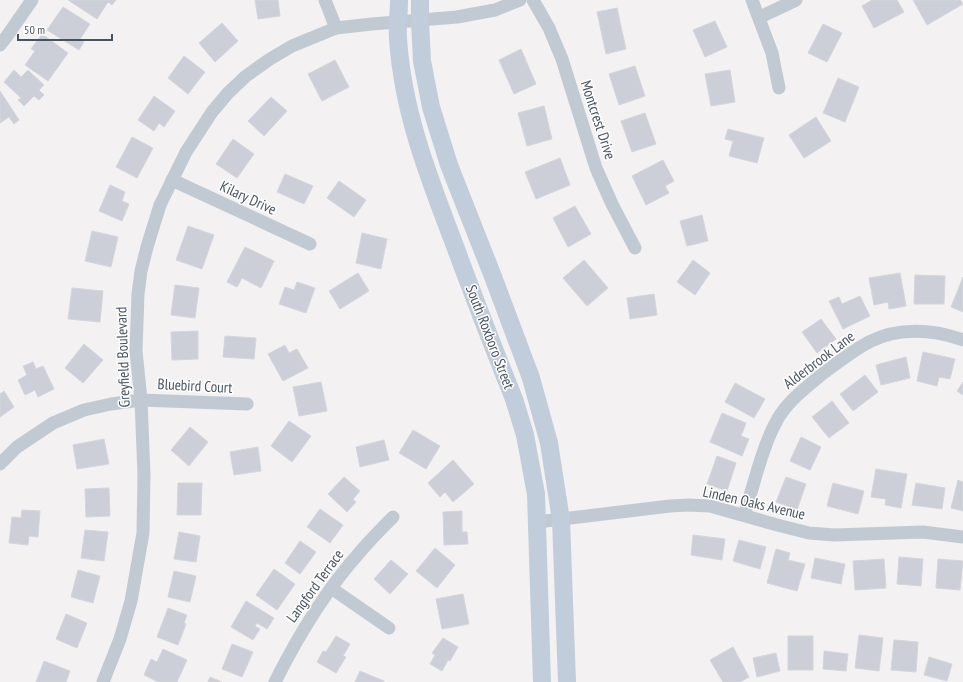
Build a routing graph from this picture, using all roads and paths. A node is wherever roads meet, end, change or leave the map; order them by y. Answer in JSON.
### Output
{"nodes":[{"id":1,"x":32,"y":0,"type":"edge"},
{"id":2,"x":324,"y":0,"type":"edge"},
{"id":3,"x":399,"y":0,"type":"edge"},
{"id":4,"x":420,"y":0,"type":"edge"},
{"id":5,"x":520,"y":0,"type":"edge"},
{"id":6,"x":533,"y":0,"type":"edge"},
{"id":7,"x":752,"y":0,"type":"edge"},
{"id":8,"x":796,"y":0,"type":"edge"},
{"id":9,"x":760,"y":17,"type":"junction"},
{"id":10,"x":420,"y":21,"type":"junction"},
{"id":11,"x":398,"y":22,"type":"junction"},
{"id":12,"x":336,"y":28,"type":"junction"},
{"id":13,"x":0,"y":45,"type":"edge"},
{"id":14,"x":779,"y":88,"type":"dead end"},
{"id":15,"x":172,"y":180,"type":"junction"},
{"id":16,"x":310,"y":244,"type":"dead end"},
{"id":17,"x":635,"y":248,"type":"dead end"},
{"id":18,"x":963,"y":340,"type":"edge"},
{"id":19,"x":141,"y":400,"type":"junction"},
{"id":20,"x":247,"y":404,"type":"dead end"},
{"id":21,"x":0,"y":464,"type":"edge"},
{"id":22,"x":744,"y":515,"type":"junction"},
{"id":23,"x":393,"y":517,"type":"dead end"},
{"id":24,"x":561,"y":520,"type":"junction"},
{"id":25,"x":537,"y":522,"type":"junction"},
{"id":26,"x":963,"y":537,"type":"edge"},
{"id":27,"x":331,"y":588,"type":"junction"},
{"id":28,"x":389,"y":628,"type":"dead end"},
{"id":29,"x":103,"y":682,"type":"edge"},
{"id":30,"x":275,"y":682,"type":"edge"},
{"id":31,"x":542,"y":682,"type":"edge"},
{"id":32,"x":567,"y":682,"type":"edge"}],
"edges":[{"from":1,"to":13,"type":"street"},
{"from":2,"to":12,"type":"street"},
{"from":3,"to":11,"type":"street","name":"South Roxboro Street"},
{"from":4,"to":10,"type":"street","name":"South Roxboro Street"},
{"from":5,"to":10,"type":"street","name":"Greyfield Boulevard"},
{"from":6,"to":17,"type":"street","name":"Montcrest Drive"},
{"from":7,"to":9,"type":"street"},
{"from":8,"to":9,"type":"street"},
{"from":9,"to":14,"type":"street"},
{"from":10,"to":11,"type":"street","name":"Greyfield Boulevard"},
{"from":10,"to":24,"type":"street","name":"South Roxboro Street"},
{"from":11,"to":12,"type":"street","name":"Greyfield Boulevard"},
{"from":11,"to":25,"type":"street","name":"South Roxboro Street"},
{"from":12,"to":15,"type":"street","name":"Greyfield Boulevard"},
{"from":15,"to":16,"type":"street","name":"Kilary Drive"},
{"from":15,"to":19,"type":"street","name":"Greyfield Boulevard"},
{"from":18,"to":22,"type":"street","name":"Alderbrook Lane"},
{"from":19,"to":20,"type":"street","name":"Bluebird Court"},
{"from":19,"to":21,"type":"street","name":"Bluebird Court"},
{"from":19,"to":29,"type":"street","name":"Greyfield Boulevard"},
{"from":22,"to":24,"type":"street","name":"Linden Oaks Avenue"},
{"from":22,"to":26,"type":"street","name":"Linden Oaks Avenue"},
{"from":23,"to":27,"type":"street","name":"Langford Terrace"},
{"from":24,"to":25,"type":"street","name":"Linden Oaks Avenue"},
{"from":24,"to":32,"type":"street","name":"South Roxboro Street"},
{"from":25,"to":31,"type":"street","name":"South Roxboro Street"},
{"from":27,"to":28,"type":"street"},
{"from":27,"to":30,"type":"street","name":"Langford Terrace"}]}
